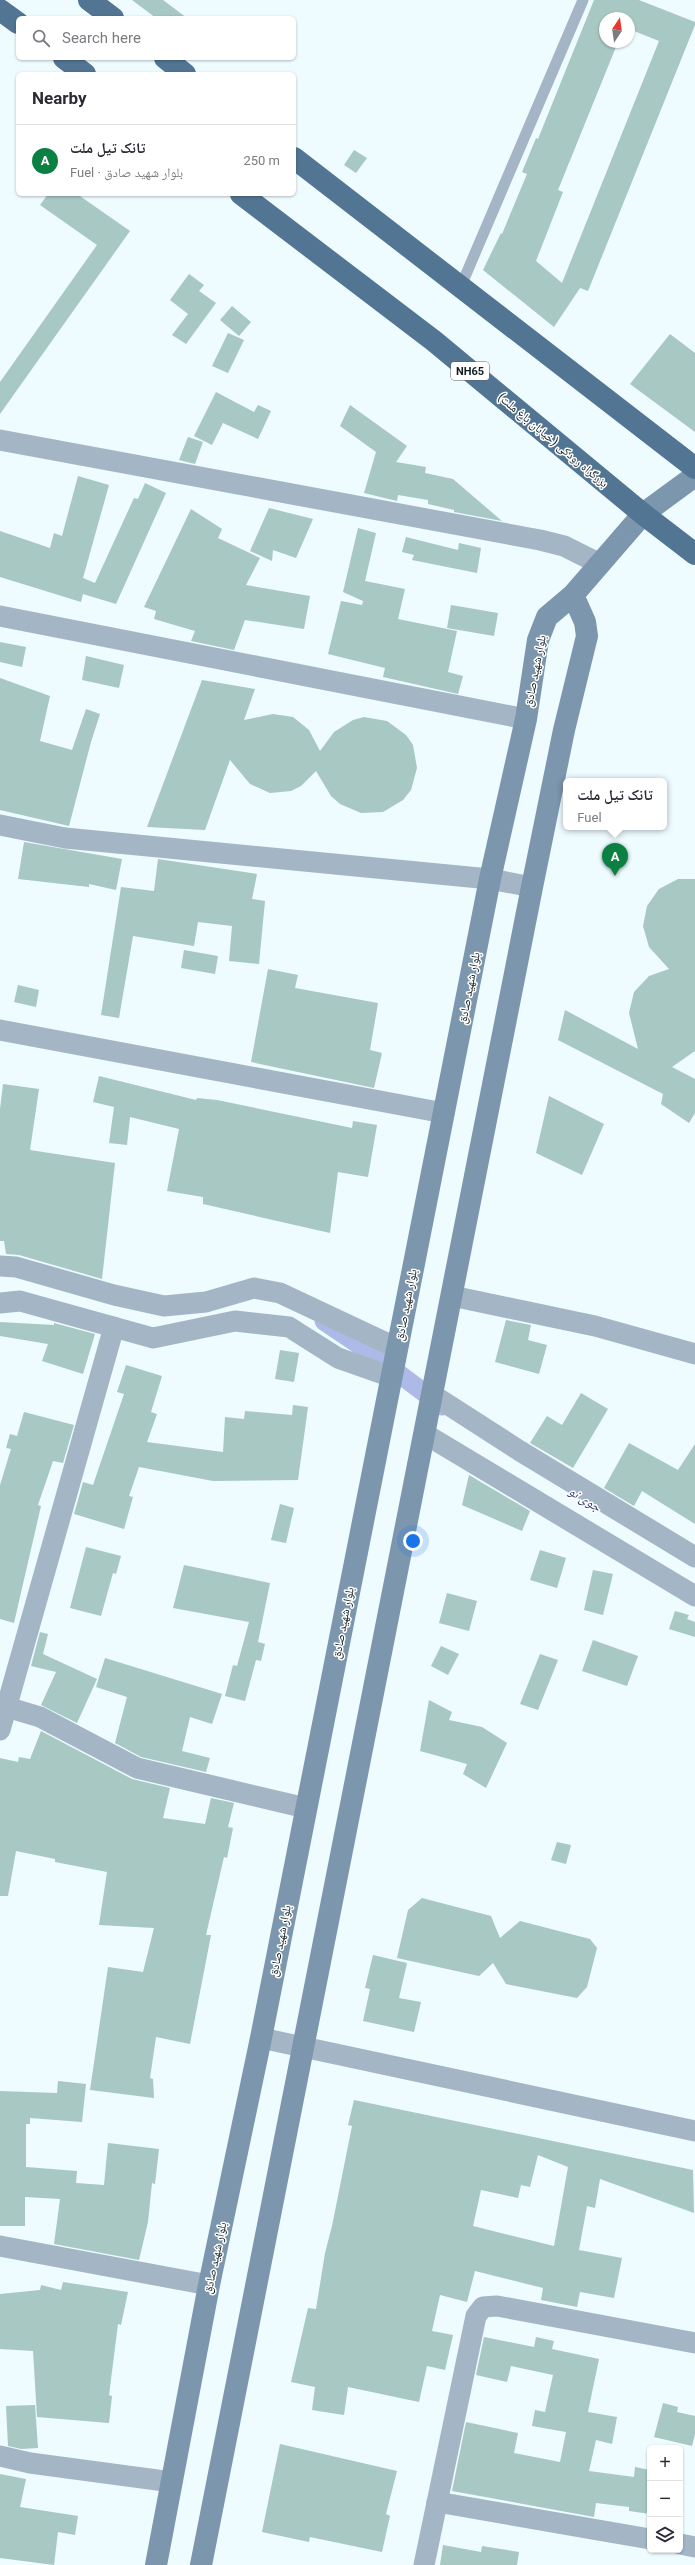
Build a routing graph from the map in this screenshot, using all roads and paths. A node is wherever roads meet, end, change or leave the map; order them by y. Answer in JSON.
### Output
{"nodes":[{"id":1,"x":89,"y":0,"type":"edge"},
{"id":2,"x":583,"y":0,"type":"edge"},
{"id":3,"x":0,"y":10,"type":"edge"},
{"id":4,"x":110,"y":16,"type":"edge"},
{"id":5,"x":16,"y":22,"type":"edge"},
{"id":6,"x":67,"y":60,"type":"edge"},
{"id":7,"x":168,"y":60,"type":"edge"},
{"id":8,"x":82,"y":72,"type":"edge"},
{"id":9,"x":182,"y":72,"type":"edge"},
{"id":10,"x":296,"y":160,"type":"edge"},
{"id":11,"x":244,"y":196,"type":"edge"},
{"id":12,"x":461,"y":286,"type":"junction"},
{"id":13,"x":0,"y":440,"type":"edge"},
{"id":14,"x":695,"y":468,"type":"edge"},
{"id":15,"x":695,"y":476,"type":"edge"},
{"id":16,"x":643,"y":514,"type":"junction"},
{"id":17,"x":695,"y":554,"type":"edge"},
{"id":18,"x":600,"y":564,"type":"junction"},
{"id":19,"x":573,"y":595,"type":"junction"},
{"id":20,"x":0,"y":616,"type":"edge"},
{"id":21,"x":526,"y":719,"type":"junction"},
{"id":22,"x":0,"y":825,"type":"edge"},
{"id":23,"x":490,"y":879,"type":"junction"},
{"id":24,"x":532,"y":887,"type":"junction"},
{"id":25,"x":0,"y":1030,"type":"edge"},
{"id":26,"x":444,"y":1113,"type":"junction"},
{"id":27,"x":0,"y":1266,"type":"edge"},
{"id":28,"x":452,"y":1296,"type":"junction"},
{"id":29,"x":0,"y":1303,"type":"edge"},
{"id":30,"x":114,"y":1326,"type":"junction"},
{"id":31,"x":397,"y":1348,"type":"junction"},
{"id":32,"x":695,"y":1354,"type":"edge"},
{"id":33,"x":392,"y":1377,"type":"junction"},
{"id":34,"x":433,"y":1395,"type":"junction"},
{"id":35,"x":425,"y":1434,"type":"junction"},
{"id":36,"x":695,"y":1557,"type":"edge"},
{"id":37,"x":695,"y":1596,"type":"edge"},
{"id":38,"x":3,"y":1706,"type":"edge"},
{"id":39,"x":0,"y":1730,"type":"edge"},
{"id":40,"x":306,"y":1808,"type":"junction"},
{"id":41,"x":261,"y":2038,"type":"junction"},
{"id":42,"x":304,"y":2048,"type":"junction"},
{"id":43,"x":695,"y":2131,"type":"edge"},
{"id":44,"x":0,"y":2246,"type":"edge"},
{"id":45,"x":209,"y":2285,"type":"junction"},
{"id":46,"x":694,"y":2346,"type":"edge"},
{"id":47,"x":0,"y":2456,"type":"edge"},
{"id":48,"x":172,"y":2482,"type":"junction"},
{"id":49,"x":437,"y":2502,"type":"junction"},
{"id":50,"x":647,"y":2538,"type":"edge"},
{"id":51,"x":683,"y":2545,"type":"edge"},
{"id":52,"x":695,"y":2547,"type":"edge"},
{"id":53,"x":156,"y":2565,"type":"edge"},
{"id":54,"x":202,"y":2565,"type":"edge"},
{"id":55,"x":424,"y":2565,"type":"edge"}],
"edges":[{"from":1,"to":4,"type":"highway"},
{"from":2,"to":12,"type":"lane"},
{"from":3,"to":5,"type":"highway"},
{"from":6,"to":8,"type":"highway"},
{"from":7,"to":9,"type":"highway"},
{"from":10,"to":12,"type":"highway"},
{"from":11,"to":16,"type":"highway","name":"بزرگراه رودکی (خیابان باغ ملت)","number":"NH65"},
{"from":12,"to":14,"type":"highway"},
{"from":13,"to":18,"type":"street"},
{"from":15,"to":16,"type":"main road","name":"بلوار شهید صادق"},
{"from":16,"to":17,"type":"highway","name":"بزرگراه رودکی (خیابان باغ ملت)","number":"NH65"},
{"from":16,"to":18,"type":"main road","name":"بلوار شهید صادق"},
{"from":18,"to":19,"type":"main road","name":"بلوار شهید صادق"},
{"from":19,"to":21,"type":"main road","name":"بلوار شهید صادق"},
{"from":19,"to":24,"type":"main road"},
{"from":20,"to":21,"type":"street"},
{"from":21,"to":23,"type":"main road","name":"بلوار شهید صادق"},
{"from":22,"to":23,"type":"street"},
{"from":23,"to":24,"type":"street"},
{"from":23,"to":26,"type":"main road","name":"بلوار شهید صادق"},
{"from":24,"to":28,"type":"main road"},
{"from":25,"to":26,"type":"street"},
{"from":26,"to":31,"type":"main road","name":"بلوار شهید صادق"},
{"from":27,"to":31,"type":"street"},
{"from":28,"to":32,"type":"street"},
{"from":28,"to":34,"type":"main road"},
{"from":29,"to":30,"type":"street"},
{"from":30,"to":33,"type":"street"},
{"from":30,"to":38,"type":"street"},
{"from":31,"to":33,"type":"main road","name":"بلوار شهید صادق"},
{"from":33,"to":40,"type":"main road","name":"بلوار شهید صادق"},
{"from":34,"to":35,"type":"main road"},
{"from":34,"to":36,"type":"street"},
{"from":35,"to":37,"type":"street"},
{"from":35,"to":42,"type":"main road"},
{"from":38,"to":39,"type":"street"},
{"from":38,"to":40,"type":"street"},
{"from":40,"to":41,"type":"main road","name":"بلوار شهید صادق"},
{"from":41,"to":42,"type":"street"},
{"from":41,"to":45,"type":"main road","name":"بلوار شهید صادق"},
{"from":42,"to":43,"type":"street"},
{"from":42,"to":54,"type":"main road"},
{"from":44,"to":45,"type":"street"},
{"from":45,"to":48,"type":"main road","name":"بلوار شهید صادق"},
{"from":46,"to":49,"type":"street"},
{"from":47,"to":48,"type":"street"},
{"from":48,"to":53,"type":"main road","name":"بلوار شهید صادق"},
{"from":49,"to":50,"type":"street"},
{"from":49,"to":55,"type":"street"},
{"from":51,"to":52,"type":"street"}]}
